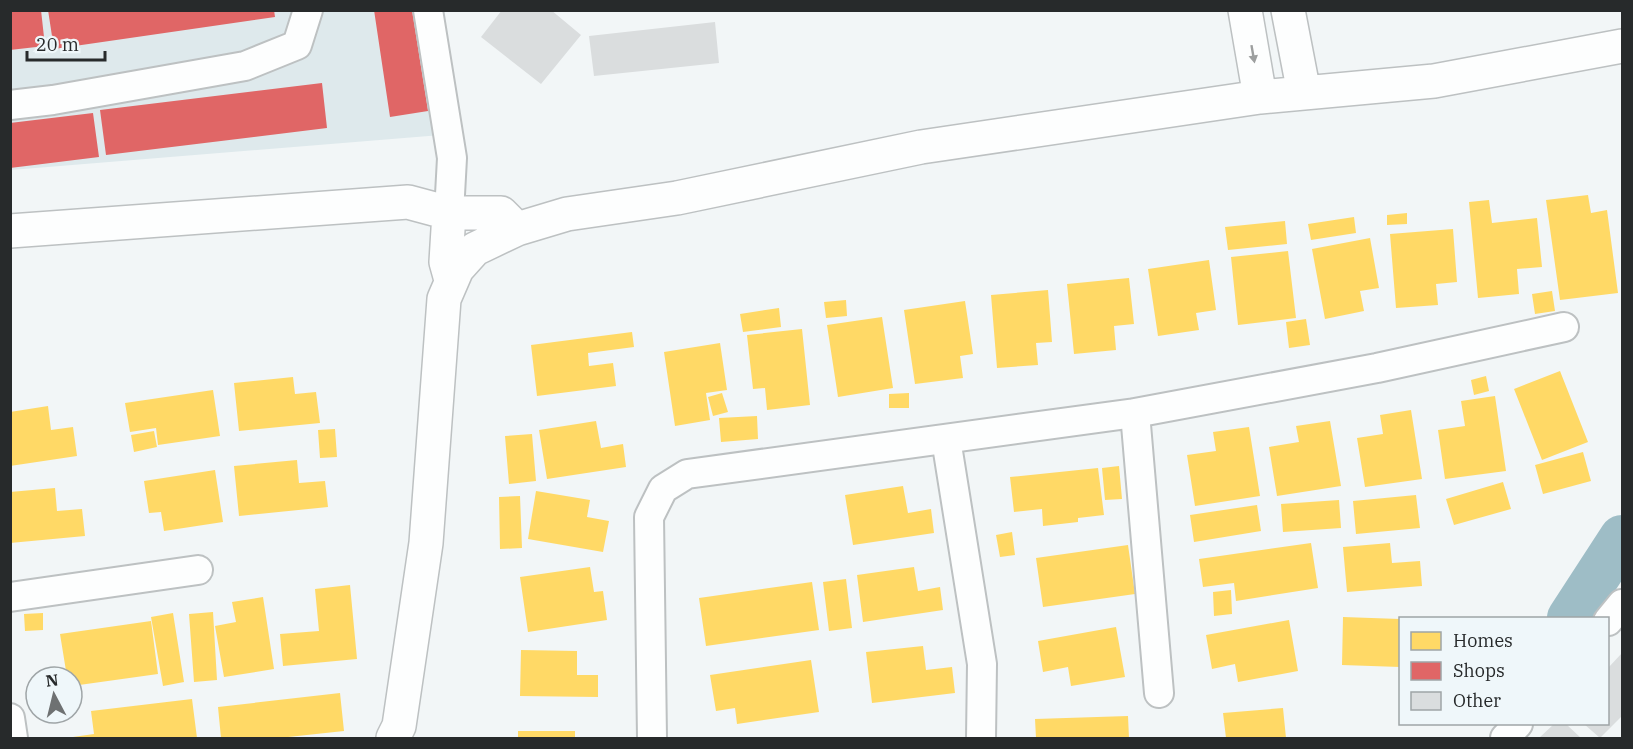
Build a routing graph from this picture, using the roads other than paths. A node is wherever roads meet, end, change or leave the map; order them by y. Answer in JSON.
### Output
{"nodes":[{"id":1,"x":308,"y":10,"type":"edge"},
{"id":2,"x":428,"y":10,"type":"edge"},
{"id":3,"x":1245,"y":10,"type":"edge"},
{"id":4,"x":1288,"y":10,"type":"edge"},
{"id":5,"x":1623,"y":46,"type":"edge"},
{"id":6,"x":1304,"y":93,"type":"junction"},
{"id":7,"x":1260,"y":97,"type":"junction"},
{"id":8,"x":10,"y":105,"type":"edge"},
{"id":9,"x":449,"y":213,"type":"junction"},
{"id":10,"x":517,"y":229,"type":"junction"},
{"id":11,"x":10,"y":231,"type":"edge"},
{"id":12,"x":451,"y":280,"type":"junction"},
{"id":13,"x":1564,"y":327,"type":"dead end"},
{"id":14,"x":1135,"y":413,"type":"junction"},
{"id":15,"x":946,"y":439,"type":"junction"},
{"id":16,"x":198,"y":570,"type":"dead end"},
{"id":17,"x":10,"y":597,"type":"edge"},
{"id":18,"x":1623,"y":604,"type":"edge"},
{"id":19,"x":1609,"y":620,"type":"edge"},
{"id":20,"x":1159,"y":693,"type":"dead end"},
{"id":21,"x":10,"y":718,"type":"edge"},
{"id":22,"x":1516,"y":725,"type":"edge"},
{"id":23,"x":13,"y":738,"type":"edge"},
{"id":24,"x":393,"y":738,"type":"edge"},
{"id":25,"x":652,"y":738,"type":"edge"},
{"id":26,"x":981,"y":738,"type":"edge"},
{"id":27,"x":1505,"y":738,"type":"edge"}],
"edges":[{"from":1,"to":8,"type":"street"},
{"from":2,"to":9,"type":"street"},
{"from":3,"to":7,"type":"street","one_way":true},
{"from":4,"to":6,"type":"street"},
{"from":5,"to":6,"type":"street"},
{"from":6,"to":7,"type":"street"},
{"from":7,"to":10,"type":"street"},
{"from":9,"to":10,"type":"street"},
{"from":9,"to":11,"type":"street"},
{"from":9,"to":12,"type":"street"},
{"from":10,"to":12,"type":"street"},
{"from":12,"to":24,"type":"street"},
{"from":13,"to":14,"type":"street"},
{"from":14,"to":15,"type":"street"},
{"from":14,"to":20,"type":"street"},
{"from":15,"to":25,"type":"street"},
{"from":15,"to":26,"type":"street"},
{"from":16,"to":17,"type":"street"},
{"from":18,"to":19,"type":"street"},
{"from":21,"to":23,"type":"street"},
{"from":22,"to":27,"type":"street"}]}
